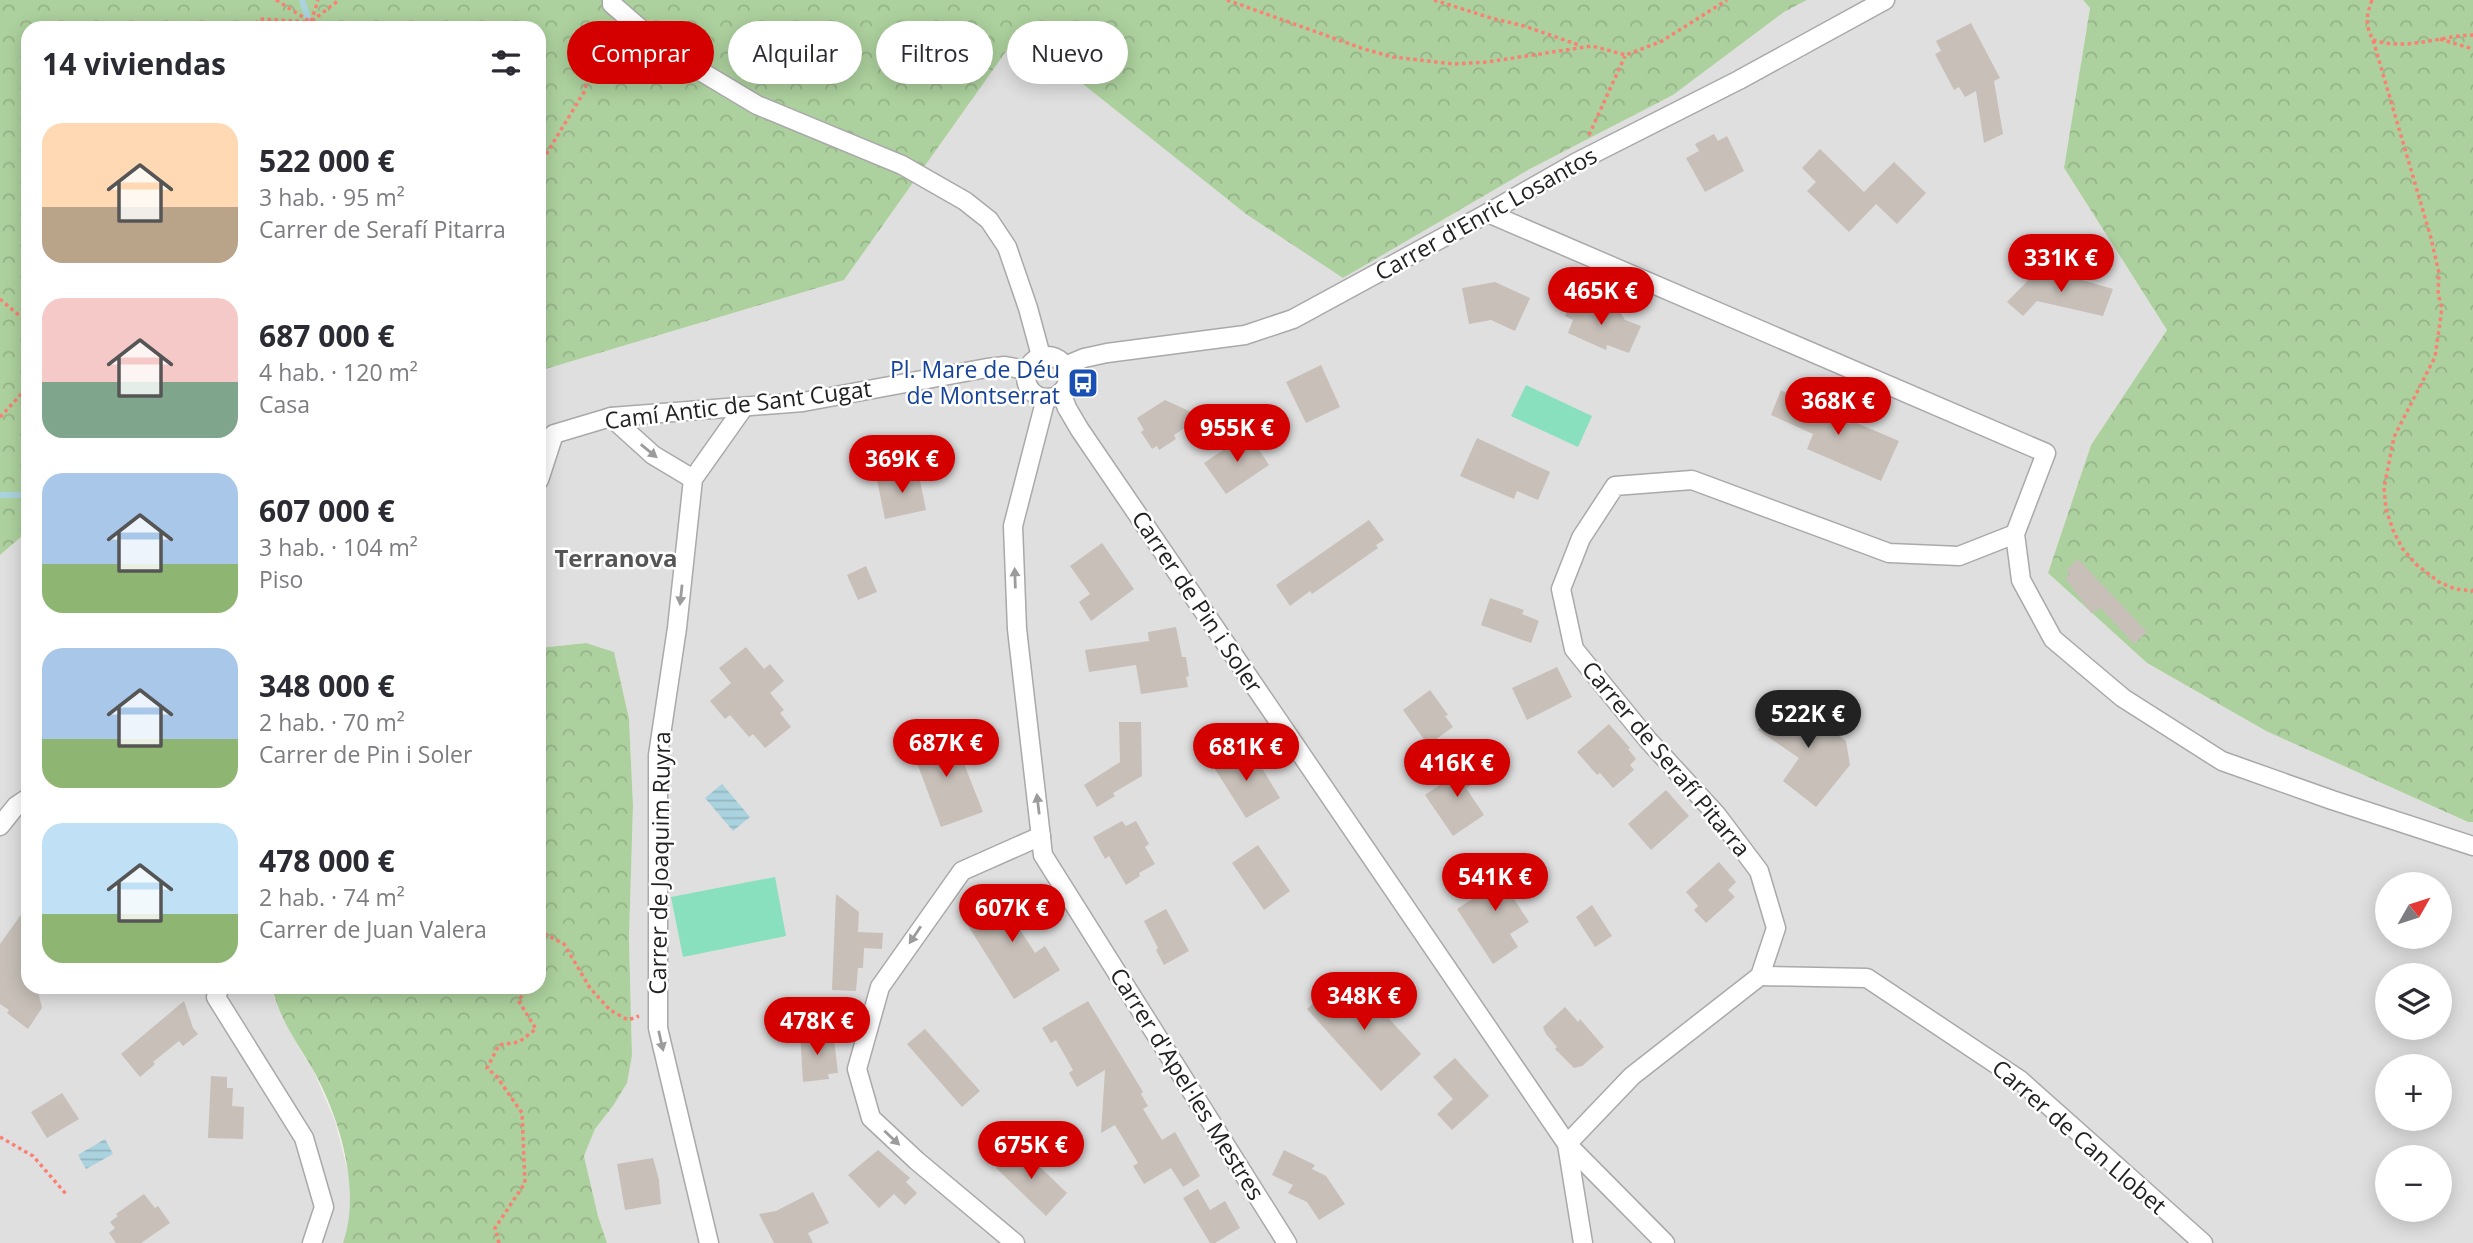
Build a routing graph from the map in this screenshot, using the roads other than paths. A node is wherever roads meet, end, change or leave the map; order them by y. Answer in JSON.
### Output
{"nodes":[{"id":1,"x":1885,"y":0,"type":"edge"},
{"id":2,"x":612,"y":2,"type":"edge"},
{"id":3,"x":1488,"y":213,"type":"junction"},
{"id":4,"x":1041,"y":356,"type":"junction"},
{"id":5,"x":1065,"y":366,"type":"junction"},
{"id":6,"x":1026,"y":370,"type":"junction"},
{"id":7,"x":1053,"y":395,"type":"junction"},
{"id":8,"x":744,"y":407,"type":"junction"},
{"id":9,"x":611,"y":417,"type":"junction"},
{"id":10,"x":554,"y":434,"type":"junction"},
{"id":11,"x":546,"y":441,"type":"edge"},
{"id":12,"x":546,"y":459,"type":"edge"},
{"id":13,"x":693,"y":478,"type":"junction"},
{"id":14,"x":2015,"y":534,"type":"junction"},
{"id":15,"x":21,"y":803,"type":"edge"},
{"id":16,"x":0,"y":826,"type":"edge"},
{"id":17,"x":1041,"y":836,"type":"junction"},
{"id":18,"x":2473,"y":846,"type":"edge"},
{"id":19,"x":1760,"y":976,"type":"junction"},
{"id":20,"x":217,"y":994,"type":"edge"},
{"id":21,"x":1567,"y":1144,"type":"junction"},
{"id":22,"x":312,"y":1243,"type":"edge"},
{"id":23,"x":709,"y":1243,"type":"edge"},
{"id":24,"x":1015,"y":1243,"type":"edge"},
{"id":25,"x":1287,"y":1243,"type":"edge"},
{"id":26,"x":1583,"y":1243,"type":"edge"},
{"id":27,"x":1665,"y":1243,"type":"edge"},
{"id":28,"x":2203,"y":1243,"type":"edge"}],
"edges":[{"from":1,"to":3,"type":"street","name":"Carrer d'Enric Losantos"},
{"from":2,"to":4,"type":"street"},
{"from":3,"to":5,"type":"street","name":"Carrer d'Enric Losantos"},
{"from":3,"to":14,"type":"street"},
{"from":4,"to":5,"type":"street"},
{"from":4,"to":6,"type":"street"},
{"from":5,"to":7,"type":"street"},
{"from":6,"to":7,"type":"street"},
{"from":6,"to":8,"type":"street","name":"Camí Antic de Sant Cugat"},
{"from":17,"to":7,"type":"street","name":"Carrer d'Apel·les Mestres","one_way":true},
{"from":7,"to":21,"type":"street","name":"Carrer de Pin i Soler"},
{"from":8,"to":9,"type":"street","name":"Camí Antic de Sant Cugat"},
{"from":8,"to":13,"type":"street","name":"Carrer de Joaquim Ruyra"},
{"from":9,"to":10,"type":"street","name":"Camí Antic de Sant Cugat"},
{"from":9,"to":13,"type":"street","one_way":true},
{"from":10,"to":11,"type":"street","name":"Camí Antic de Sant Cugat"},
{"from":10,"to":12,"type":"street"},
{"from":13,"to":23,"type":"street","name":"Carrer de Joaquim Ruyra","one_way":true},
{"from":14,"to":18,"type":"street"},
{"from":14,"to":19,"type":"street","name":"Carrer de Serafí Pitarra"},
{"from":15,"to":16,"type":"street"},
{"from":17,"to":24,"type":"street","one_way":true},
{"from":17,"to":25,"type":"street","name":"Carrer d'Apel·les Mestres"},
{"from":19,"to":21,"type":"street"},
{"from":19,"to":28,"type":"street","name":"Carrer de Can Llobet"},
{"from":20,"to":22,"type":"street"},
{"from":21,"to":26,"type":"street"},
{"from":21,"to":27,"type":"street","name":"Carrer de Pin i Soler"}]}
